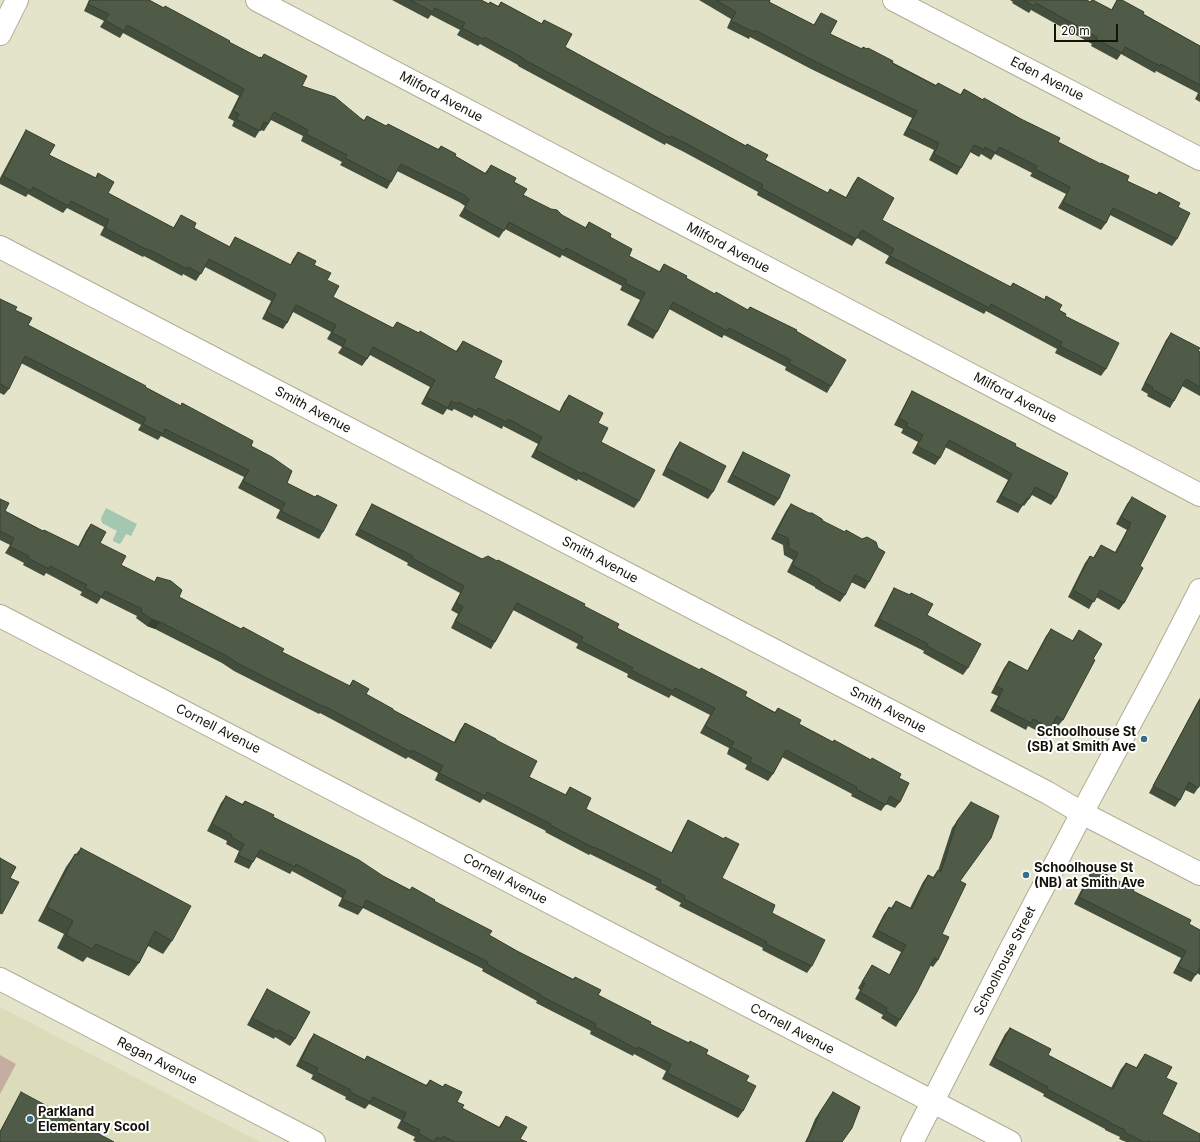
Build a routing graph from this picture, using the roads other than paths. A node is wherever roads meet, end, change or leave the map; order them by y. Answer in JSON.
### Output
{"nodes":[{"id":1,"x":17,"y":0,"type":"edge"},
{"id":2,"x":257,"y":0,"type":"edge"},
{"id":3,"x":894,"y":0,"type":"edge"},
{"id":4,"x":0,"y":34,"type":"edge"},
{"id":5,"x":1200,"y":159,"type":"edge"},
{"id":6,"x":0,"y":247,"type":"edge"},
{"id":7,"x":1200,"y":495,"type":"edge"},
{"id":8,"x":1200,"y":590,"type":"edge"},
{"id":9,"x":0,"y":616,"type":"edge"},
{"id":10,"x":1082,"y":812,"type":"junction"},
{"id":11,"x":1200,"y":874,"type":"edge"},
{"id":12,"x":0,"y":979,"type":"edge"},
{"id":13,"x":933,"y":1102,"type":"junction"},
{"id":14,"x":314,"y":1142,"type":"edge"},
{"id":15,"x":912,"y":1142,"type":"edge"},
{"id":16,"x":1010,"y":1142,"type":"edge"}],
"edges":[{"from":1,"to":4,"type":"street"},
{"from":2,"to":7,"type":"street","name":"Milford Avenue"},
{"from":3,"to":5,"type":"street","name":"Eden Avenue"},
{"from":6,"to":10,"type":"street","name":"Smith Avenue"},
{"from":8,"to":10,"type":"street","name":"Schoolhouse Street"},
{"from":9,"to":13,"type":"street","name":"Cornell Avenue"},
{"from":10,"to":11,"type":"street","name":"Smith Avenue"},
{"from":10,"to":13,"type":"street","name":"Schoolhouse Street"},
{"from":12,"to":14,"type":"street","name":"Regan Avenue"},
{"from":13,"to":15,"type":"street","name":"Schoolhouse Street"},
{"from":13,"to":16,"type":"street","name":"Cornell Avenue"}]}
